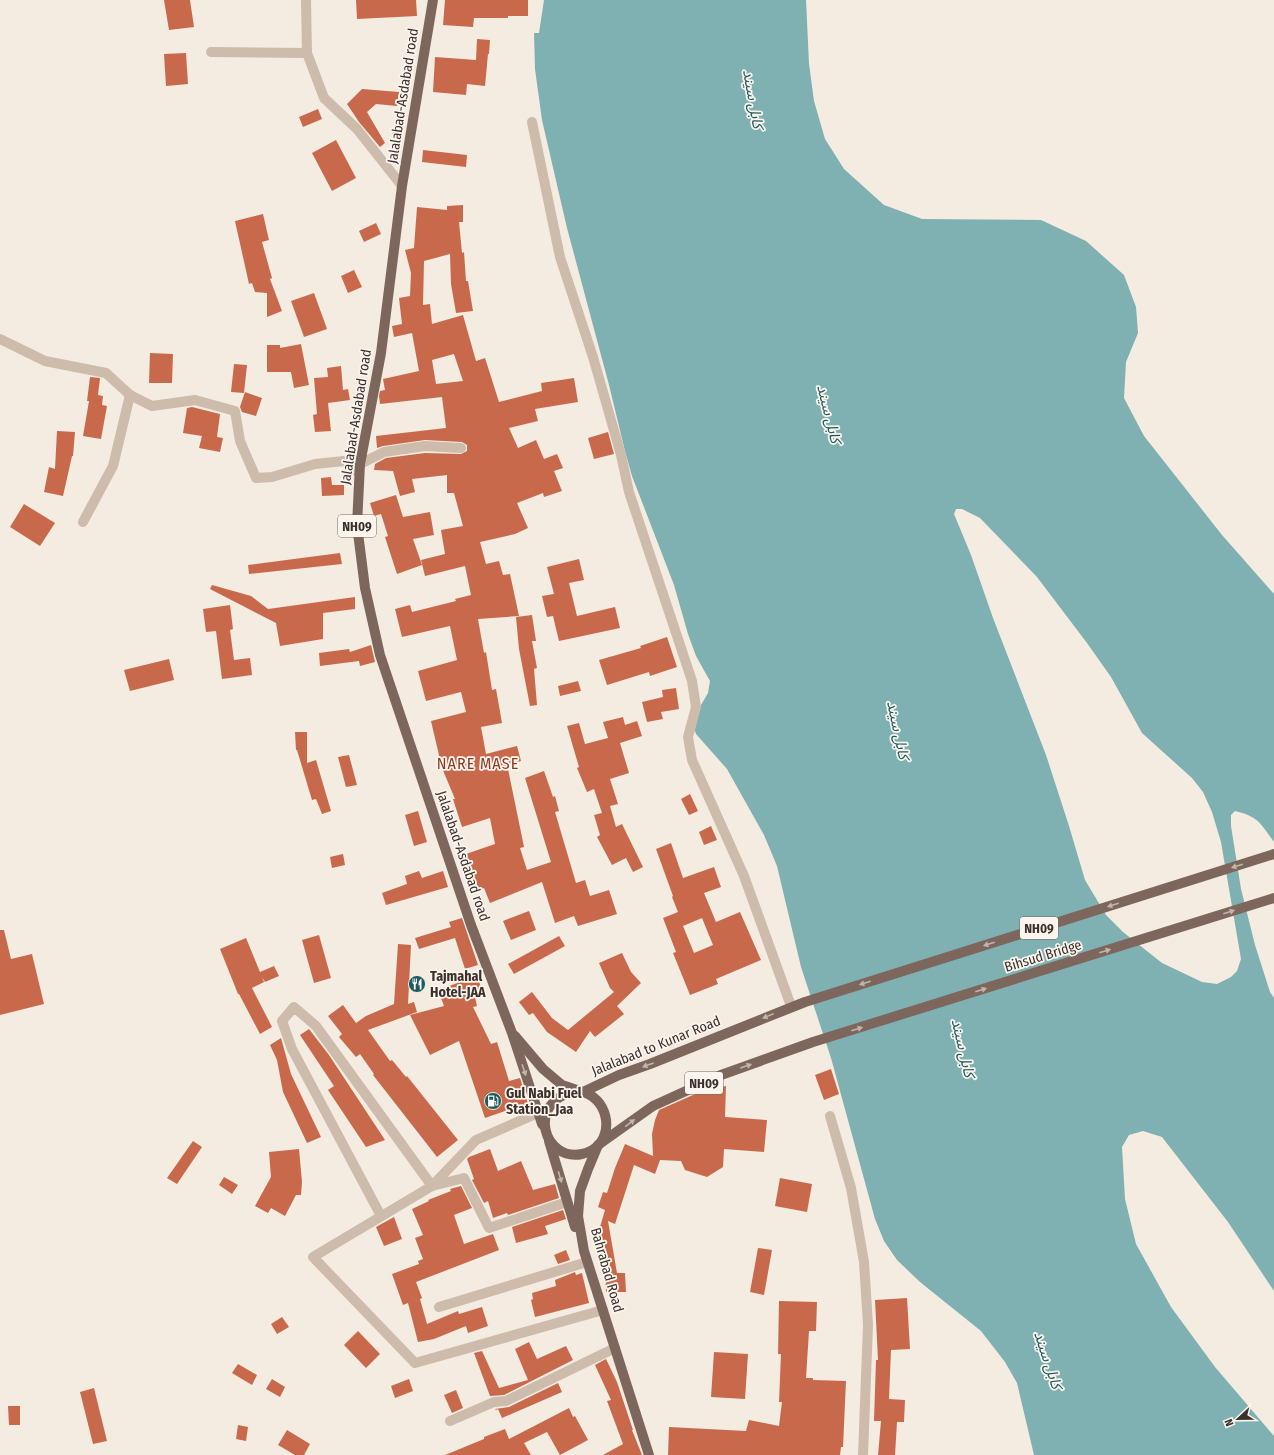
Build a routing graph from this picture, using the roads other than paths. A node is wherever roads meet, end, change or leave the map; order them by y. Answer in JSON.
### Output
{"nodes":[{"id":1,"x":306,"y":0,"type":"edge"},
{"id":2,"x":432,"y":0,"type":"edge"},
{"id":3,"x":212,"y":52,"type":"dead end"},
{"id":4,"x":307,"y":53,"type":"junction"},
{"id":5,"x":532,"y":122,"type":"dead end"},
{"id":6,"x":402,"y":186,"type":"junction"},
{"id":7,"x":0,"y":339,"type":"edge"},
{"id":8,"x":130,"y":395,"type":"junction"},
{"id":9,"x":461,"y":448,"type":"dead end"},
{"id":10,"x":360,"y":468,"type":"junction"},
{"id":11,"x":83,"y":522,"type":"dead end"},
{"id":12,"x":1274,"y":854,"type":"edge"},
{"id":13,"x":1274,"y":898,"type":"edge"},
{"id":14,"x":791,"y":1006,"type":"junction"},
{"id":15,"x":512,"y":1033,"type":"junction"},
{"id":16,"x":583,"y":1092,"type":"junction"},
{"id":17,"x":538,"y":1112,"type":"junction"},
{"id":18,"x":830,"y":1116,"type":"dead end"},
{"id":19,"x":545,"y":1127,"type":"junction"},
{"id":20,"x":549,"y":1139,"type":"junction"},
{"id":21,"x":598,"y":1145,"type":"junction"},
{"id":22,"x":432,"y":1186,"type":"junction"},
{"id":23,"x":567,"y":1202,"type":"junction"},
{"id":24,"x":381,"y":1216,"type":"junction"},
{"id":25,"x":584,"y":1251,"type":"junction"},
{"id":26,"x":587,"y":1262,"type":"junction"},
{"id":27,"x":440,"y":1307,"type":"dead end"},
{"id":28,"x":603,"y":1310,"type":"junction"},
{"id":29,"x":615,"y":1348,"type":"junction"},
{"id":30,"x":450,"y":1421,"type":"dead end"},
{"id":31,"x":649,"y":1455,"type":"edge"},
{"id":32,"x":863,"y":1455,"type":"edge"}],
"edges":[{"from":1,"to":4,"type":"street"},
{"from":2,"to":6,"type":"main road","name":"Jalalabad-Asdabad road","number":"NH09"},
{"from":3,"to":4,"type":"street"},
{"from":4,"to":6,"type":"street"},
{"from":5,"to":14,"type":"street"},
{"from":6,"to":10,"type":"main road","name":"Jalalabad-Asdabad road","number":"NH09"},
{"from":7,"to":8,"type":"street"},
{"from":8,"to":10,"type":"street"},
{"from":8,"to":11,"type":"street"},
{"from":9,"to":10,"type":"street"},
{"from":10,"to":15,"type":"main road","name":"Jalalabad-Asdabad road","number":"NH09"},
{"from":12,"to":14,"type":"main road","name":"Jalalabad to Kunar Road","number":"NH09","one_way":true},
{"from":21,"to":13,"type":"main road","name":"Bihsud Bridge","number":"NH09","one_way":true},
{"from":14,"to":16,"type":"main road","name":"Jalalabad to Kunar Road","number":"NH09","one_way":true},
{"from":15,"to":16,"type":"main road","name":"Jalalabad to Kunar Road","number":"NH09"},
{"from":15,"to":17,"type":"main road","number":"NH09","one_way":true},
{"from":16,"to":19,"type":"main road","number":"NH09"},
{"from":16,"to":21,"type":"main road","number":"NH09"},
{"from":17,"to":19,"type":"main road","number":"NH09"},
{"from":17,"to":22,"type":"street"},
{"from":18,"to":32,"type":"street"},
{"from":19,"to":20,"type":"main road","number":"NH09"},
{"from":20,"to":21,"type":"main road","number":"NH09"},
{"from":20,"to":23,"type":"main road","one_way":true},
{"from":21,"to":25,"type":"main road","name":"Bahrabad Road"},
{"from":22,"to":23,"type":"street"},
{"from":22,"to":24,"type":"street"},
{"from":22,"to":24,"type":"street"},
{"from":23,"to":25,"type":"main road"},
{"from":24,"to":28,"type":"street"},
{"from":25,"to":26,"type":"main road","name":"Bahrabad Road"},
{"from":26,"to":27,"type":"street"},
{"from":26,"to":28,"type":"main road","name":"Bahrabad Road"},
{"from":28,"to":29,"type":"main road","name":"Bahrabad Road"},
{"from":29,"to":30,"type":"street"},
{"from":29,"to":31,"type":"main road","name":"Bahrabad Road"}]}
